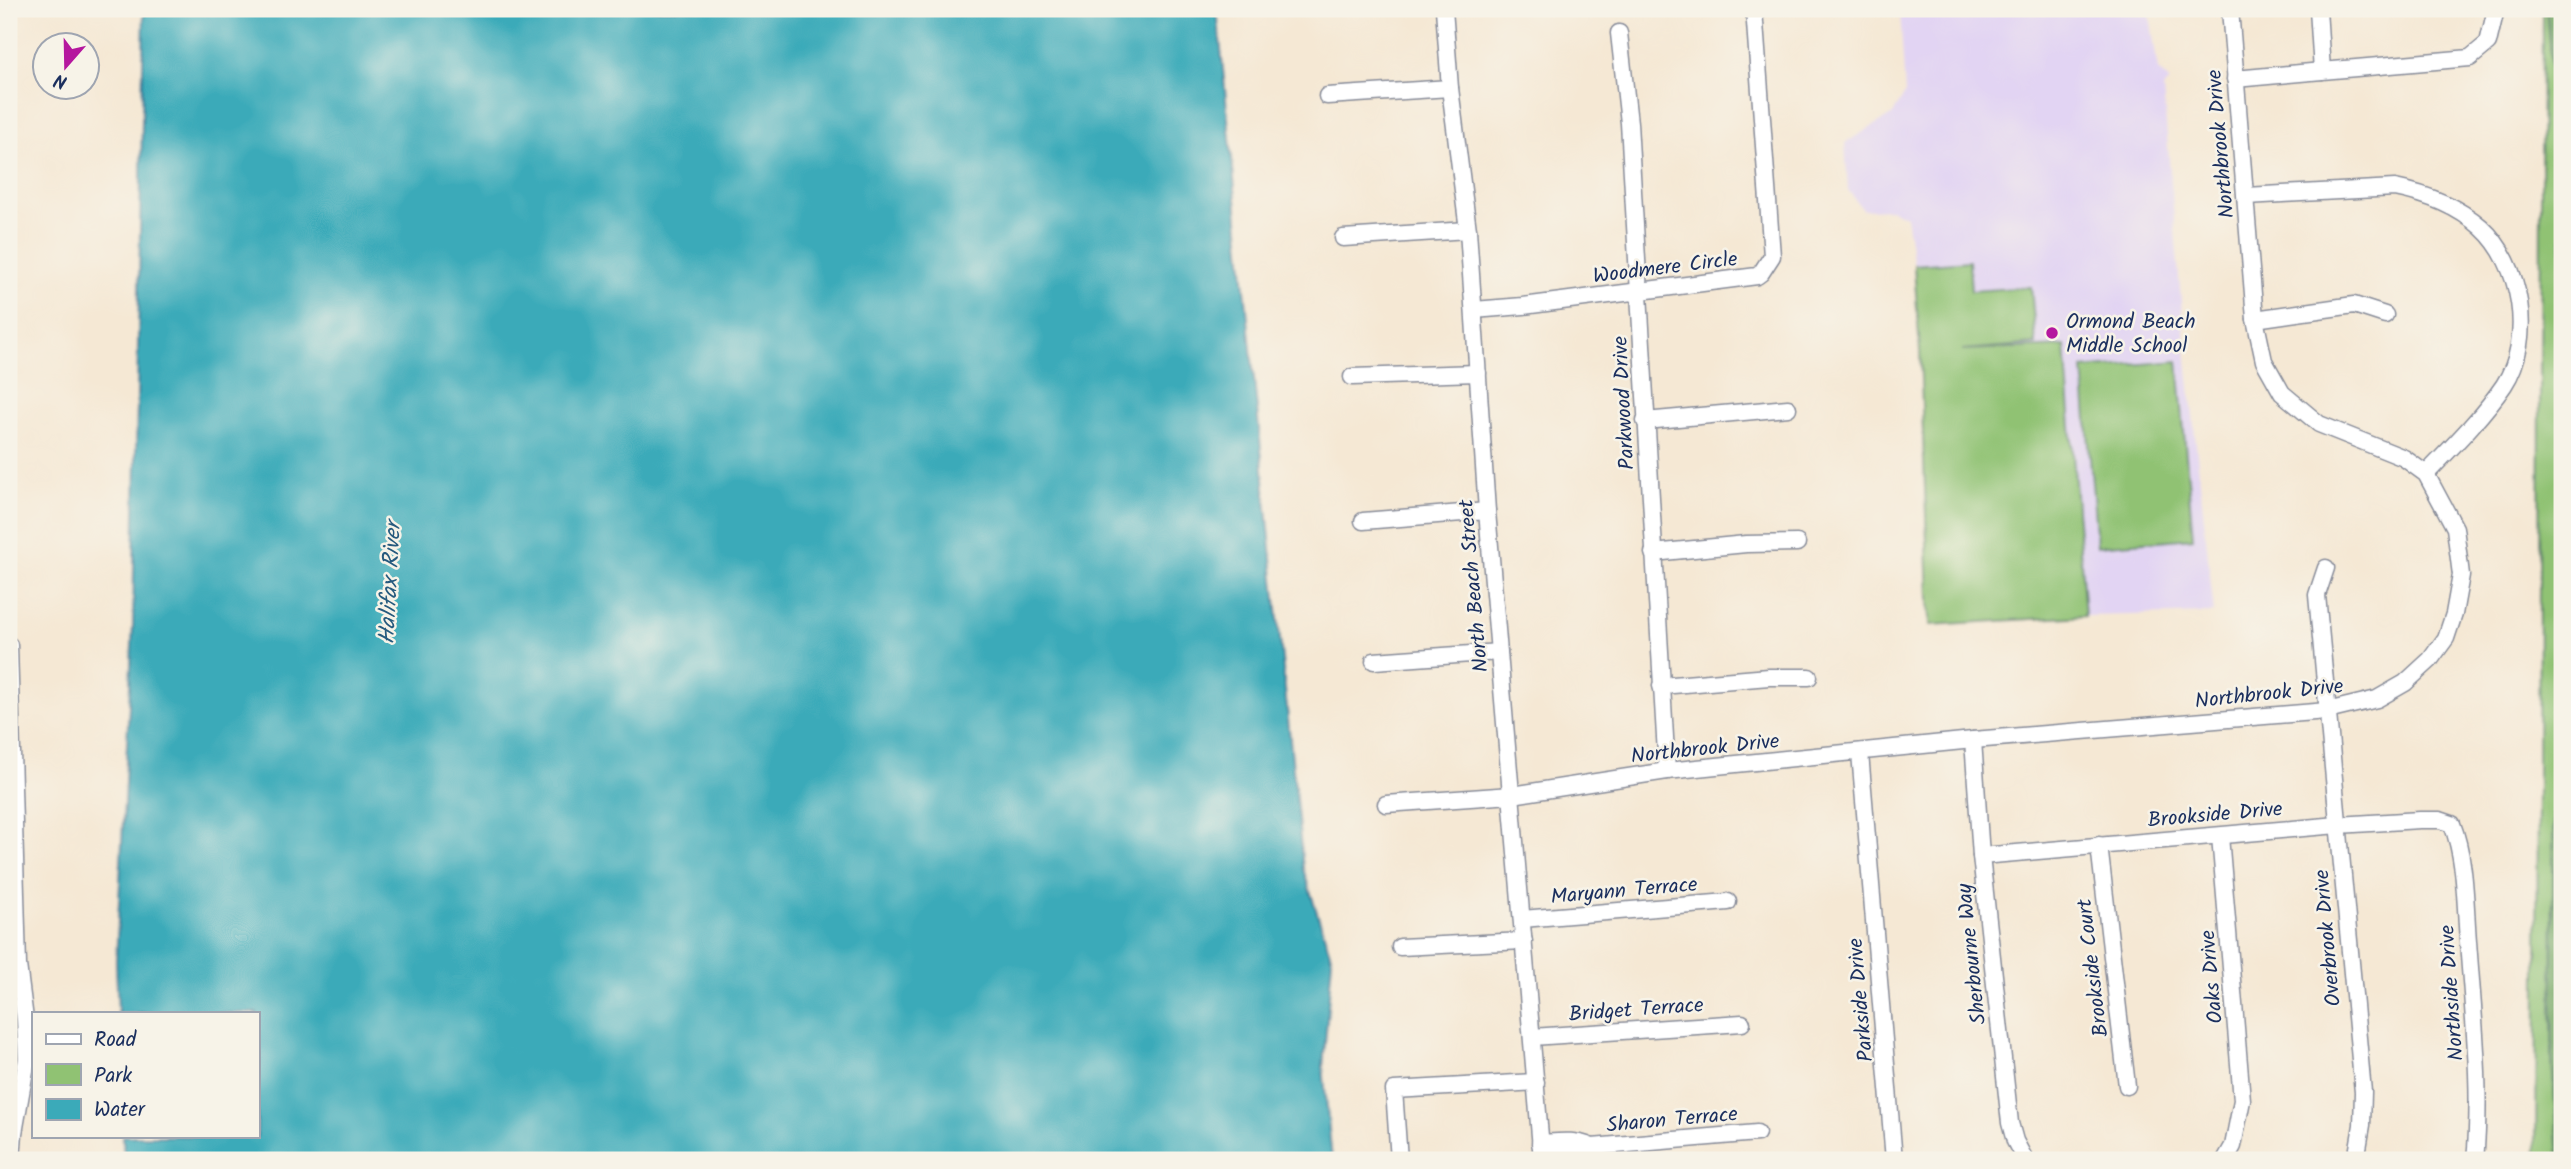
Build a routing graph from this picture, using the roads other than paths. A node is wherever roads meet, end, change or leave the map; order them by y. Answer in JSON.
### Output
{"nodes":[{"id":1,"x":1444,"y":9,"type":"edge"},
{"id":2,"x":1754,"y":9,"type":"edge"},
{"id":3,"x":2230,"y":9,"type":"edge"},
{"id":4,"x":2318,"y":9,"type":"edge"},
{"id":5,"x":2496,"y":9,"type":"edge"},
{"id":6,"x":1619,"y":33,"type":"dead end"},
{"id":7,"x":2322,"y":71,"type":"junction"},
{"id":8,"x":2235,"y":79,"type":"junction"},
{"id":9,"x":1450,"y":88,"type":"junction"},
{"id":10,"x":1327,"y":96,"type":"dead end"},
{"id":11,"x":2246,"y":196,"type":"junction"},
{"id":12,"x":1468,"y":230,"type":"junction"},
{"id":13,"x":1343,"y":238,"type":"dead end"},
{"id":14,"x":1638,"y":292,"type":"junction"},
{"id":15,"x":1474,"y":310,"type":"junction"},
{"id":16,"x":2385,"y":315,"type":"dead end"},
{"id":17,"x":2255,"y":318,"type":"junction"},
{"id":18,"x":1478,"y":373,"type":"junction"},
{"id":19,"x":1352,"y":377,"type":"dead end"},
{"id":20,"x":1788,"y":408,"type":"dead end"},
{"id":21,"x":1645,"y":421,"type":"junction"},
{"id":22,"x":2426,"y":474,"type":"junction"},
{"id":23,"x":1487,"y":511,"type":"junction"},
{"id":24,"x":1363,"y":521,"type":"dead end"},
{"id":25,"x":1797,"y":543,"type":"dead end"},
{"id":26,"x":1653,"y":553,"type":"junction"},
{"id":27,"x":2326,"y":568,"type":"dead end"},
{"id":28,"x":9,"y":645,"type":"edge"},
{"id":29,"x":1499,"y":652,"type":"junction"},
{"id":30,"x":1374,"y":661,"type":"dead end"},
{"id":31,"x":1809,"y":677,"type":"dead end"},
{"id":32,"x":1661,"y":686,"type":"junction"},
{"id":33,"x":2327,"y":711,"type":"junction"},
{"id":34,"x":1973,"y":740,"type":"junction"},
{"id":35,"x":1860,"y":753,"type":"junction"},
{"id":36,"x":1667,"y":771,"type":"junction"},
{"id":37,"x":1512,"y":794,"type":"junction"},
{"id":38,"x":10,"y":803,"type":"edge"},
{"id":39,"x":1386,"y":804,"type":"dead end"},
{"id":40,"x":2452,"y":824,"type":"joint"},
{"id":41,"x":2338,"y":825,"type":"junction"},
{"id":42,"x":2220,"y":836,"type":"junction"},
{"id":43,"x":2099,"y":845,"type":"junction"},
{"id":44,"x":1981,"y":856,"type":"junction"},
{"id":45,"x":1728,"y":902,"type":"dead end"},
{"id":46,"x":1522,"y":919,"type":"junction"},
{"id":47,"x":1524,"y":941,"type":"junction"},
{"id":48,"x":1400,"y":947,"type":"dead end"},
{"id":49,"x":14,"y":985,"type":"edge"},
{"id":50,"x":1742,"y":1023,"type":"dead end"},
{"id":51,"x":1532,"y":1037,"type":"junction"},
{"id":52,"x":1535,"y":1082,"type":"junction"},
{"id":53,"x":2127,"y":1086,"type":"dead end"},
{"id":54,"x":11,"y":1132,"type":"edge"},
{"id":55,"x":1757,"y":1133,"type":"dead end"},
{"id":56,"x":1541,"y":1153,"type":"edge"},
{"id":57,"x":12,"y":1160,"type":"edge"},
{"id":58,"x":1399,"y":1160,"type":"edge"},
{"id":59,"x":1894,"y":1160,"type":"edge"},
{"id":60,"x":2025,"y":1160,"type":"edge"},
{"id":61,"x":2224,"y":1160,"type":"edge"},
{"id":62,"x":2356,"y":1160,"type":"edge"},
{"id":63,"x":2475,"y":1160,"type":"edge"}],
"edges":[{"from":1,"to":9,"type":"street","name":"North Beach Street"},
{"from":2,"to":14,"type":"street","name":"Woodmere Circle"},
{"from":3,"to":8,"type":"street","name":"Northbrook Drive"},
{"from":4,"to":7,"type":"street"},
{"from":5,"to":7,"type":"street"},
{"from":6,"to":14,"type":"street","name":"Parkwood Drive"},
{"from":7,"to":8,"type":"street"},
{"from":8,"to":11,"type":"street","name":"Northbrook Drive"},
{"from":9,"to":10,"type":"street"},
{"from":9,"to":12,"type":"street","name":"North Beach Street"},
{"from":11,"to":17,"type":"street","name":"Northbrook Drive"},
{"from":11,"to":22,"type":"street"},
{"from":12,"to":13,"type":"street"},
{"from":12,"to":15,"type":"street","name":"North Beach Street"},
{"from":14,"to":15,"type":"street","name":"Woodmere Circle"},
{"from":14,"to":21,"type":"street","name":"Parkwood Drive"},
{"from":15,"to":18,"type":"street","name":"North Beach Street"},
{"from":16,"to":17,"type":"street"},
{"from":17,"to":22,"type":"street","name":"Northbrook Drive"},
{"from":18,"to":19,"type":"street"},
{"from":18,"to":23,"type":"street","name":"North Beach Street"},
{"from":20,"to":21,"type":"street"},
{"from":21,"to":26,"type":"street","name":"Parkwood Drive"},
{"from":22,"to":33,"type":"street","name":"Northbrook Drive"},
{"from":23,"to":24,"type":"street"},
{"from":23,"to":29,"type":"street","name":"North Beach Street"},
{"from":25,"to":26,"type":"street"},
{"from":26,"to":32,"type":"street","name":"Parkwood Drive"},
{"from":27,"to":33,"type":"street","name":"Overbrook Drive"},
{"from":28,"to":38,"type":"street"},
{"from":29,"to":30,"type":"street"},
{"from":29,"to":37,"type":"street","name":"North Beach Street"},
{"from":31,"to":32,"type":"street"},
{"from":32,"to":36,"type":"street","name":"Parkwood Drive"},
{"from":33,"to":34,"type":"street","name":"Northbrook Drive"},
{"from":33,"to":41,"type":"street","name":"Overbrook Drive"},
{"from":34,"to":35,"type":"street","name":"Northbrook Drive"},
{"from":34,"to":44,"type":"street","name":"Sherbourne Way"},
{"from":35,"to":36,"type":"street","name":"Northbrook Drive"},
{"from":35,"to":59,"type":"street","name":"Parkside Drive"},
{"from":36,"to":37,"type":"street","name":"Northbrook Drive"},
{"from":37,"to":39,"type":"street","name":"Northbrook Drive"},
{"from":37,"to":46,"type":"street","name":"North Beach Street"},
{"from":38,"to":49,"type":"street"},
{"from":40,"to":41,"type":"street","name":"Brookside Drive"},
{"from":40,"to":63,"type":"street","name":"Northside Drive"},
{"from":41,"to":42,"type":"street","name":"Brookside Drive"},
{"from":41,"to":62,"type":"street","name":"Overbrook Drive"},
{"from":42,"to":43,"type":"street","name":"Brookside Drive"},
{"from":42,"to":61,"type":"street","name":"Oaks Drive"},
{"from":43,"to":44,"type":"street","name":"Brookside Drive"},
{"from":43,"to":53,"type":"street","name":"Brookside Court"},
{"from":44,"to":60,"type":"street","name":"Sherbourne Way"},
{"from":45,"to":46,"type":"street","name":"Maryann Terrace"},
{"from":46,"to":47,"type":"street","name":"North Beach Street"},
{"from":47,"to":48,"type":"street"},
{"from":47,"to":51,"type":"street","name":"North Beach Street"},
{"from":49,"to":54,"type":"street"},
{"from":50,"to":51,"type":"street","name":"Bridget Terrace"},
{"from":51,"to":52,"type":"street","name":"North Beach Street"},
{"from":52,"to":56,"type":"street","name":"North Beach Street"},
{"from":52,"to":58,"type":"street"},
{"from":54,"to":57,"type":"street"},
{"from":55,"to":56,"type":"street","name":"Sharon Terrace"}]}
